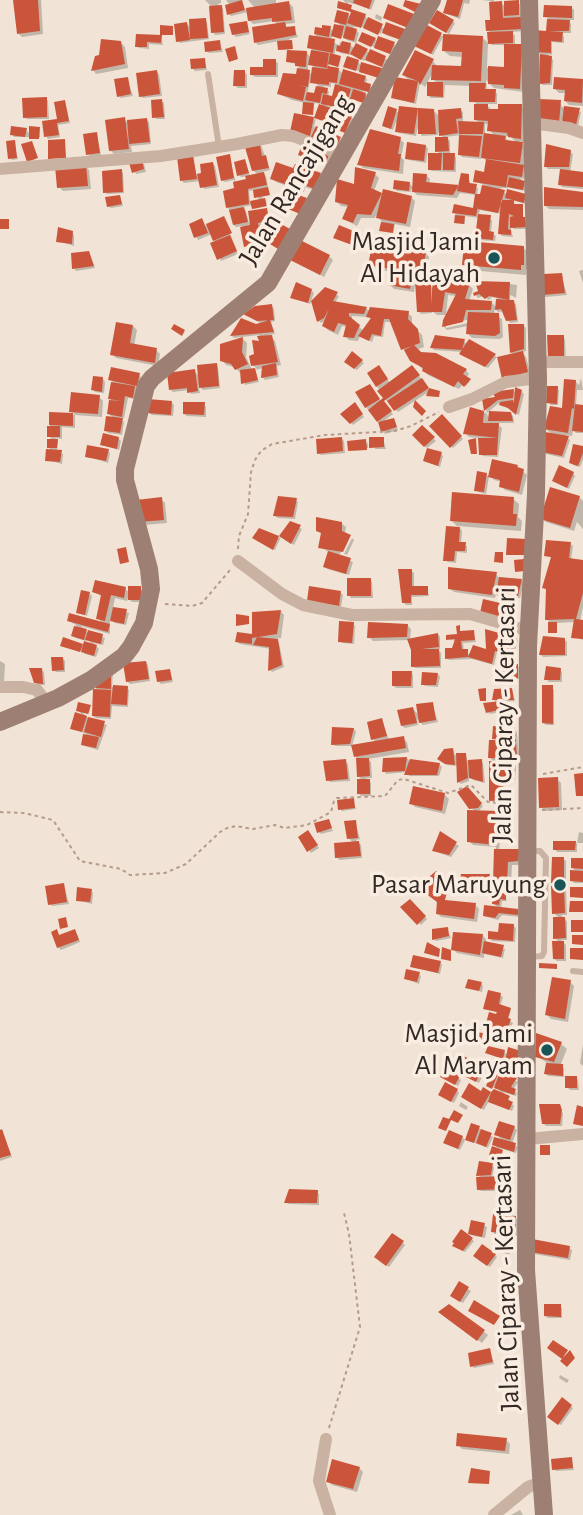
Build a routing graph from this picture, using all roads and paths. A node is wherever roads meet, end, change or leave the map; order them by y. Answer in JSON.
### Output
{"nodes":[{"id":1,"x":432,"y":0,"type":"edge"},
{"id":2,"x":529,"y":0,"type":"edge"},
{"id":3,"x":208,"y":74,"type":"dead end"},
{"id":4,"x":531,"y":123,"type":"junction"},
{"id":5,"x":583,"y":133,"type":"edge"},
{"id":6,"x":219,"y":147,"type":"junction"},
{"id":7,"x":342,"y":155,"type":"junction"},
{"id":8,"x":0,"y":169,"type":"edge"},
{"id":9,"x":583,"y":362,"type":"edge"},
{"id":10,"x":538,"y":370,"type":"junction"},
{"id":11,"x":449,"y":407,"type":"joint"},
{"id":12,"x":238,"y":561,"type":"junction"},
{"id":13,"x":150,"y":603,"type":"junction"},
{"id":14,"x":529,"y":631,"type":"junction"},
{"id":15,"x":0,"y":687,"type":"edge"},
{"id":16,"x":47,"y":703,"type":"junction"},
{"id":17,"x":0,"y":722,"type":"edge"},
{"id":18,"x":583,"y":767,"type":"edge"},
{"id":19,"x":529,"y":776,"type":"junction"},
{"id":20,"x":529,"y":807,"type":"junction"},
{"id":21,"x":583,"y":808,"type":"edge"},
{"id":22,"x":0,"y":812,"type":"edge"},
{"id":23,"x":573,"y":971,"type":"dead end"},
{"id":24,"x":583,"y":971,"type":"edge"},
{"id":25,"x":583,"y":1134,"type":"edge"},
{"id":26,"x":528,"y":1139,"type":"junction"},
{"id":27,"x":344,"y":1213,"type":"dead end"},
{"id":28,"x":326,"y":1439,"type":"joint"},
{"id":29,"x":542,"y":1482,"type":"junction"},
{"id":30,"x":330,"y":1515,"type":"edge"},
{"id":31,"x":494,"y":1515,"type":"edge"},
{"id":32,"x":544,"y":1515,"type":"edge"}],
"edges":[{"from":1,"to":7,"type":"main road","name":"Jalan Rancajigang"},
{"from":2,"to":4,"type":"main road","name":"Jalan Ciparay - Kertasari"},
{"from":3,"to":6,"type":"lane"},
{"from":4,"to":5,"type":"street"},
{"from":4,"to":10,"type":"main road","name":"Jalan Ciparay - Kertasari"},
{"from":6,"to":7,"type":"street"},
{"from":6,"to":8,"type":"street"},
{"from":7,"to":13,"type":"main road","name":"Jalan Rancajigang"},
{"from":9,"to":10,"type":"street"},
{"from":10,"to":11,"type":"street"},
{"from":10,"to":14,"type":"main road","name":"Jalan Ciparay - Kertasari"},
{"from":11,"to":12,"type":"path"},
{"from":12,"to":13,"type":"path"},
{"from":12,"to":14,"type":"street"},
{"from":13,"to":16,"type":"main road","name":"Jalan Rancajigang"},
{"from":14,"to":19,"type":"main road","name":"Jalan Ciparay - Kertasari"},
{"from":15,"to":16,"type":"street"},
{"from":16,"to":17,"type":"main road","name":"Jalan Rancajigang"},
{"from":18,"to":19,"type":"path"},
{"from":19,"to":20,"type":"main road","name":"Jalan Ciparay - Kertasari"},
{"from":20,"to":21,"type":"path"},
{"from":20,"to":22,"type":"path"},
{"from":20,"to":26,"type":"main road","name":"Jalan Ciparay - Kertasari"},
{"from":23,"to":24,"type":"lane"},
{"from":25,"to":26,"type":"street"},
{"from":26,"to":29,"type":"main road","name":"Jalan Ciparay - Kertasari"},
{"from":27,"to":28,"type":"path"},
{"from":28,"to":30,"type":"street"},
{"from":29,"to":31,"type":"street"},
{"from":29,"to":32,"type":"main road","name":"Jalan Ciparay - Kertasari"}]}
